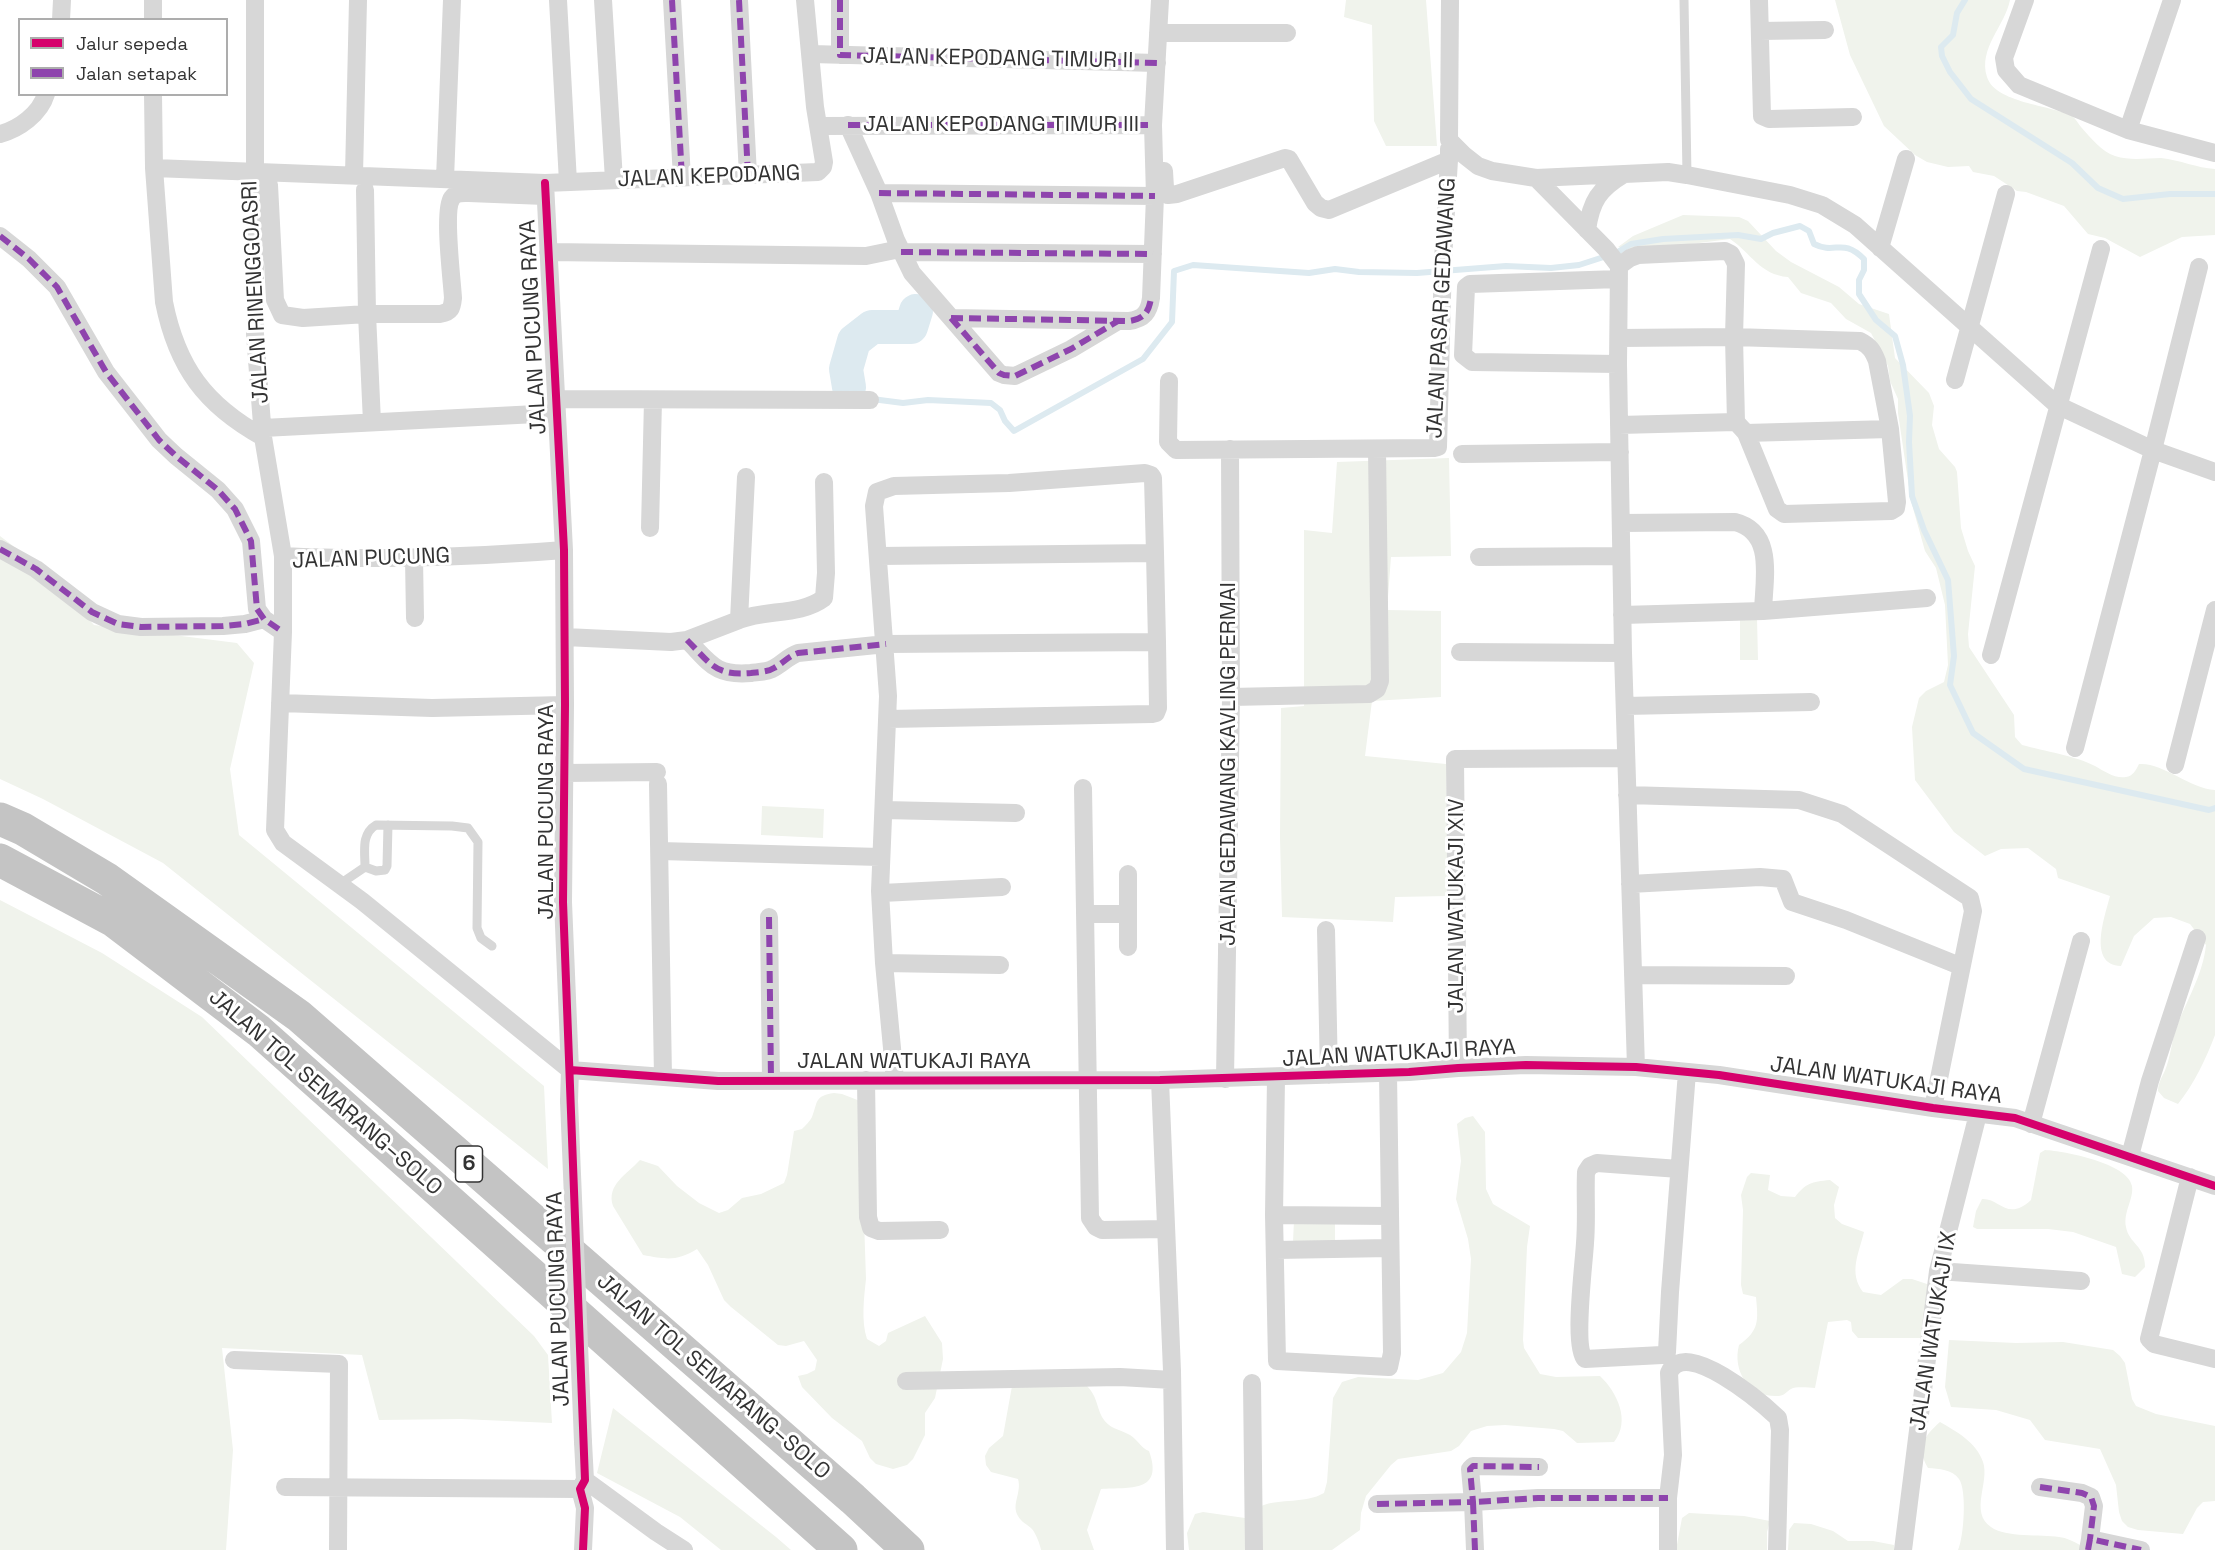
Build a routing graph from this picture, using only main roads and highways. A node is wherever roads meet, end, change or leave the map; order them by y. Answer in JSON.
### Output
{"nodes":[{"id":1,"x":0,"y":819,"type":"edge"},
{"id":2,"x":0,"y":860,"type":"edge"},
{"id":3,"x":841,"y":1550,"type":"edge"},
{"id":4,"x":908,"y":1550,"type":"edge"}],
"edges":[{"from":1,"to":4,"type":"highway","name":"JALAN TOL SEMARANG–SOLO","number":"6"},
{"from":2,"to":3,"type":"highway","name":"JALAN TOL SEMARANG–SOLO","number":"6"}]}
